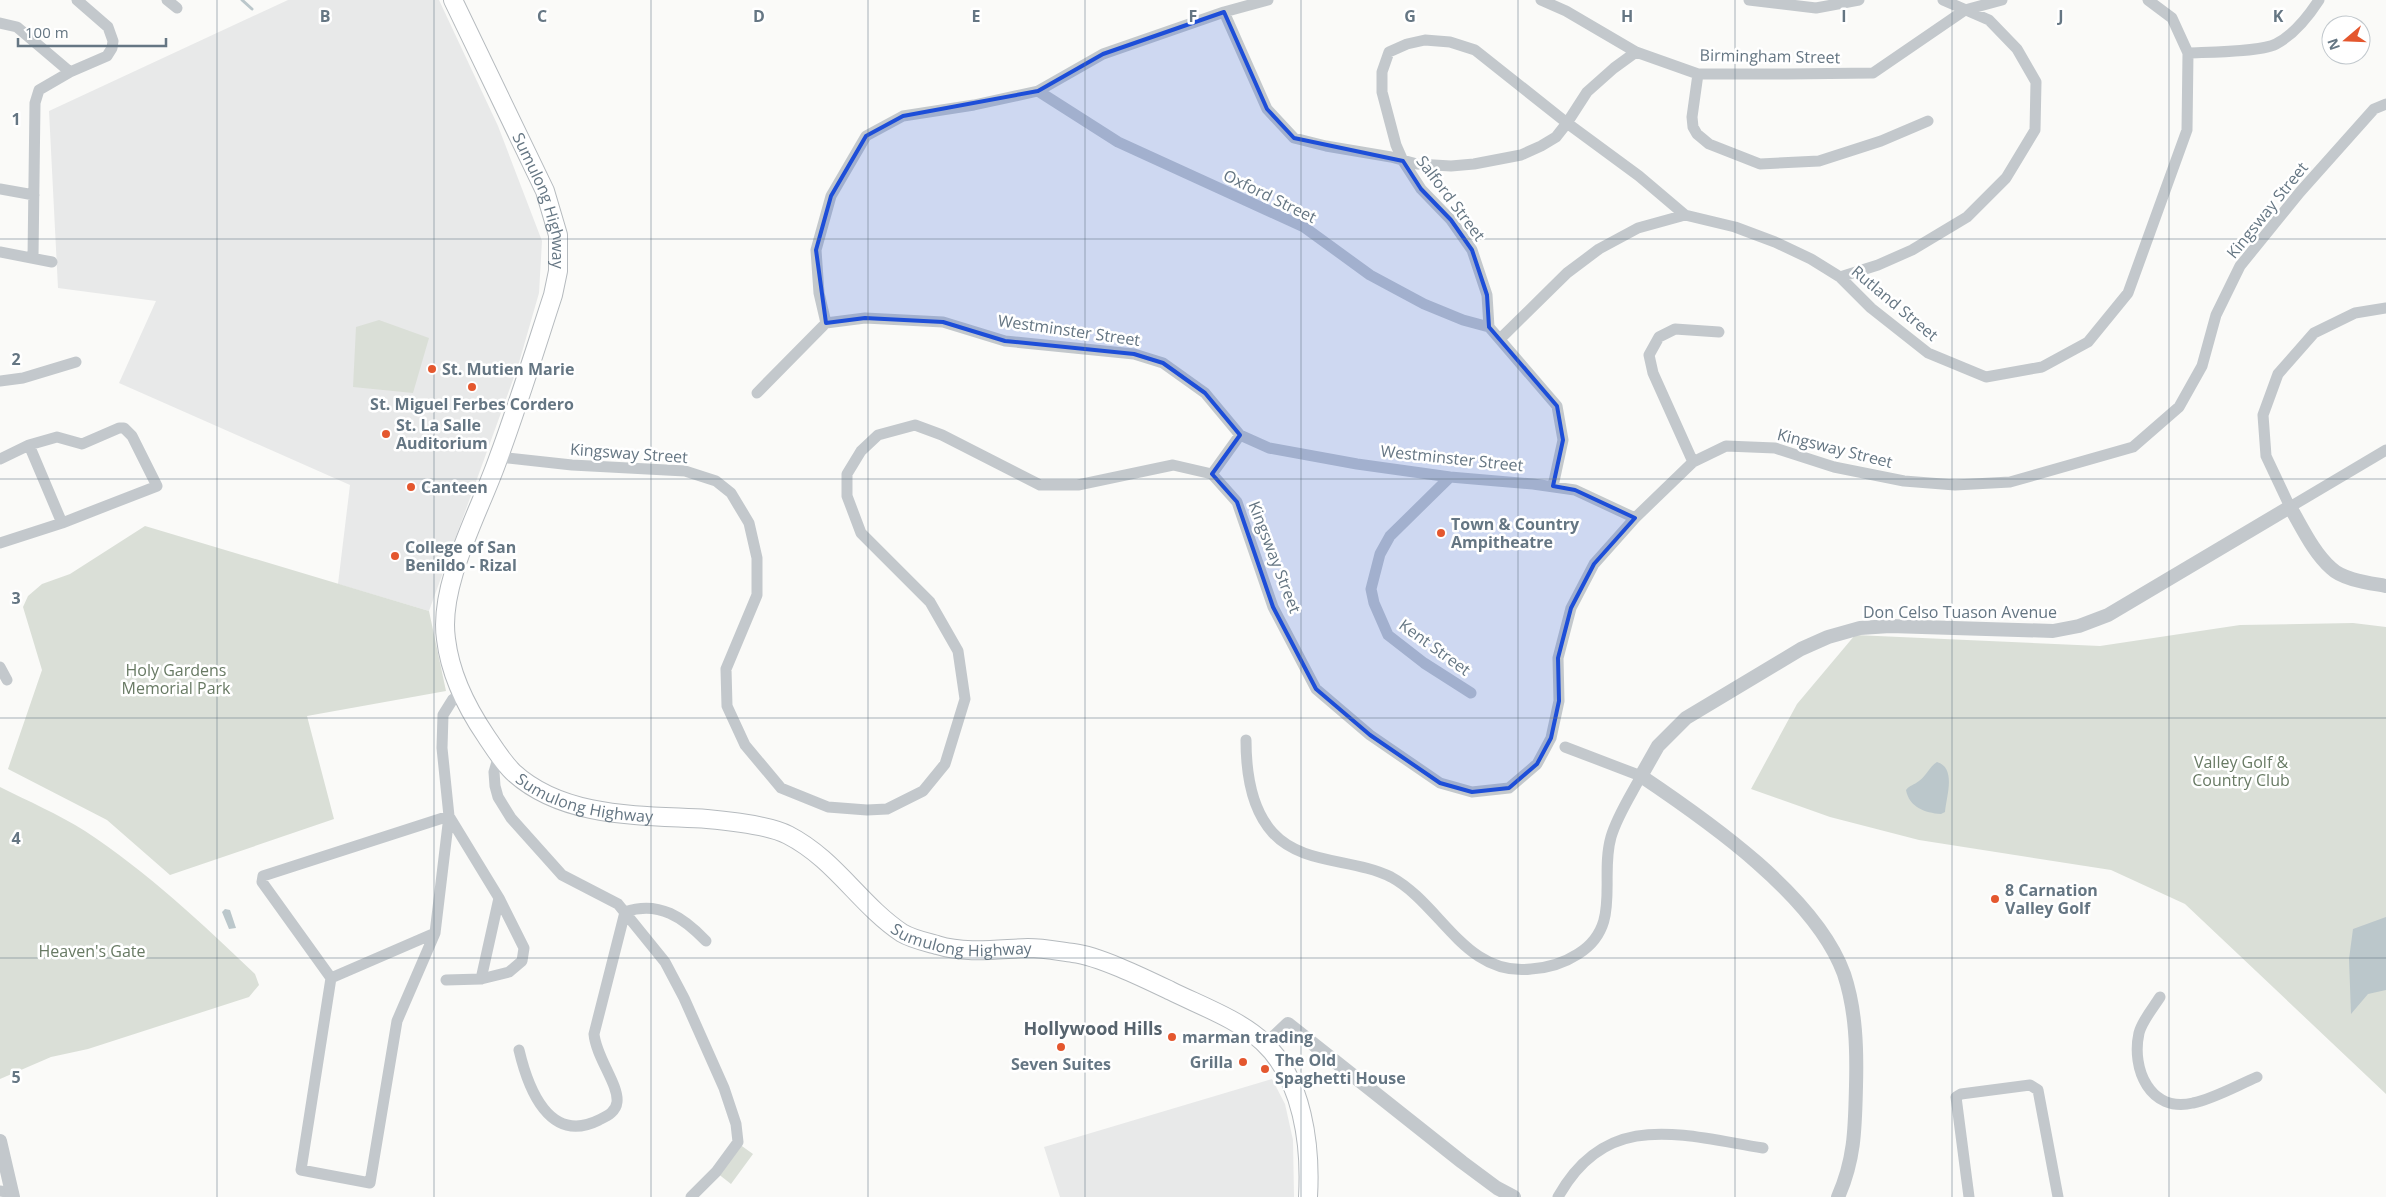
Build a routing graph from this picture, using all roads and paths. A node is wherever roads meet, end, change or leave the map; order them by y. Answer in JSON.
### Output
{"nodes":[{"id":1,"x":77,"y":0,"type":"edge"},
{"id":2,"x":167,"y":0,"type":"edge"},
{"id":3,"x":453,"y":0,"type":"edge"},
{"id":4,"x":1268,"y":0,"type":"edge"},
{"id":5,"x":1541,"y":0,"type":"edge"},
{"id":6,"x":1749,"y":0,"type":"edge"},
{"id":7,"x":1859,"y":0,"type":"edge"},
{"id":8,"x":1943,"y":0,"type":"edge"},
{"id":9,"x":2002,"y":0,"type":"edge"},
{"id":10,"x":2148,"y":0,"type":"edge"},
{"id":11,"x":2319,"y":0,"type":"edge"},
{"id":12,"x":177,"y":8,"type":"dead end"},
{"id":13,"x":1965,"y":10,"type":"junction"},
{"id":14,"x":1224,"y":12,"type":"junction"},
{"id":15,"x":0,"y":23,"type":"edge"},
{"id":16,"x":1636,"y":52,"type":"junction"},
{"id":17,"x":2188,"y":53,"type":"junction"},
{"id":18,"x":70,"y":72,"type":"junction"},
{"id":19,"x":1698,"y":74,"type":"junction"},
{"id":20,"x":1038,"y":92,"type":"junction"},
{"id":21,"x":2386,"y":104,"type":"edge"},
{"id":22,"x":1928,"y":120,"type":"dead end"},
{"id":23,"x":1567,"y":124,"type":"junction"},
{"id":24,"x":1402,"y":161,"type":"junction"},
{"id":25,"x":0,"y":189,"type":"edge"},
{"id":26,"x":34,"y":194,"type":"junction"},
{"id":27,"x":1685,"y":214,"type":"junction"},
{"id":28,"x":0,"y":252,"type":"edge"},
{"id":29,"x":33,"y":258,"type":"junction"},
{"id":30,"x":52,"y":262,"type":"dead end"},
{"id":31,"x":1840,"y":277,"type":"junction"},
{"id":32,"x":2386,"y":308,"type":"edge"},
{"id":33,"x":826,"y":323,"type":"junction"},
{"id":34,"x":1489,"y":327,"type":"junction"},
{"id":35,"x":1719,"y":332,"type":"dead end"},
{"id":36,"x":1500,"y":339,"type":"junction"},
{"id":37,"x":76,"y":362,"type":"dead end"},
{"id":38,"x":0,"y":381,"type":"edge"},
{"id":39,"x":757,"y":392,"type":"dead end"},
{"id":40,"x":1240,"y":436,"type":"junction"},
{"id":41,"x":30,"y":445,"type":"junction"},
{"id":42,"x":2386,"y":450,"type":"edge"},
{"id":43,"x":499,"y":457,"type":"junction"},
{"id":44,"x":0,"y":459,"type":"edge"},
{"id":45,"x":1694,"y":462,"type":"junction"},
{"id":46,"x":1212,"y":474,"type":"junction"},
{"id":47,"x":1450,"y":477,"type":"junction"},
{"id":48,"x":1553,"y":486,"type":"junction"},
{"id":49,"x":2290,"y":507,"type":"junction"},
{"id":50,"x":1635,"y":518,"type":"junction"},
{"id":51,"x":62,"y":523,"type":"junction"},
{"id":52,"x":0,"y":543,"type":"edge"},
{"id":53,"x":2386,"y":586,"type":"edge"},
{"id":54,"x":0,"y":666,"type":"edge"},
{"id":55,"x":7,"y":680,"type":"dead end"},
{"id":56,"x":1471,"y":692,"type":"dead end"},
{"id":57,"x":463,"y":695,"type":"junction"},
{"id":58,"x":1246,"y":740,"type":"dead end"},
{"id":59,"x":1565,"y":747,"type":"dead end"},
{"id":60,"x":498,"y":755,"type":"junction"},
{"id":61,"x":1641,"y":776,"type":"junction"},
{"id":62,"x":449,"y":816,"type":"junction"},
{"id":63,"x":499,"y":898,"type":"junction"},
{"id":64,"x":625,"y":912,"type":"junction"},
{"id":65,"x":435,"y":933,"type":"junction"},
{"id":66,"x":706,"y":941,"type":"dead end"},
{"id":67,"x":331,"y":978,"type":"junction"},
{"id":68,"x":481,"y":979,"type":"junction"},
{"id":69,"x":446,"y":980,"type":"dead end"},
{"id":70,"x":2160,"y":997,"type":"dead end"},
{"id":71,"x":1266,"y":1045,"type":"junction"},
{"id":72,"x":519,"y":1050,"type":"dead end"},
{"id":73,"x":2257,"y":1077,"type":"dead end"},
{"id":74,"x":0,"y":1141,"type":"edge"},
{"id":75,"x":1763,"y":1148,"type":"dead end"},
{"id":76,"x":9,"y":1193,"type":"edge"},
{"id":77,"x":691,"y":1197,"type":"edge"},
{"id":78,"x":1308,"y":1197,"type":"edge"},
{"id":79,"x":1514,"y":1197,"type":"edge"},
{"id":80,"x":1558,"y":1197,"type":"edge"},
{"id":81,"x":1838,"y":1197,"type":"edge"},
{"id":82,"x":1969,"y":1197,"type":"edge"},
{"id":83,"x":2058,"y":1197,"type":"edge"}],
"edges":[{"from":1,"to":18,"type":"street"},
{"from":2,"to":12,"type":"street"},
{"from":3,"to":43,"type":"main road","name":"Sumulong Highway"},
{"from":4,"to":14,"type":"street"},
{"from":5,"to":16,"type":"street","name":"Birmingham Street"},
{"from":6,"to":7,"type":"street"},
{"from":8,"to":13,"type":"street"},
{"from":9,"to":13,"type":"street","name":"Birmingham Street"},
{"from":10,"to":17,"type":"street"},
{"from":11,"to":17,"type":"street"},
{"from":13,"to":19,"type":"street","name":"Birmingham Street"},
{"from":13,"to":31,"type":"street"},
{"from":14,"to":20,"type":"street"},
{"from":14,"to":24,"type":"street"},
{"from":15,"to":18,"type":"street"},
{"from":16,"to":19,"type":"street","name":"Birmingham Street"},
{"from":16,"to":23,"type":"street"},
{"from":17,"to":31,"type":"street","name":"Rutland Street"},
{"from":18,"to":26,"type":"street"},
{"from":19,"to":22,"type":"street"},
{"from":20,"to":33,"type":"street"},
{"from":20,"to":34,"type":"street","name":"Oxford Street"},
{"from":21,"to":45,"type":"street","name":"Kingsway Street"},
{"from":23,"to":24,"type":"street"},
{"from":23,"to":24,"type":"street","name":"Salford Street"},
{"from":23,"to":27,"type":"street","name":"Salford Street"},
{"from":24,"to":34,"type":"street","name":"Salford Street"},
{"from":25,"to":26,"type":"street"},
{"from":26,"to":29,"type":"street"},
{"from":27,"to":31,"type":"street","name":"Rutland Street"},
{"from":27,"to":36,"type":"street"},
{"from":28,"to":29,"type":"street"},
{"from":29,"to":30,"type":"street"},
{"from":32,"to":49,"type":"street"},
{"from":33,"to":39,"type":"street"},
{"from":33,"to":40,"type":"street","name":"Westminster Street"},
{"from":34,"to":36,"type":"street"},
{"from":35,"to":45,"type":"street"},
{"from":36,"to":48,"type":"street"},
{"from":37,"to":38,"type":"street"},
{"from":40,"to":46,"type":"street"},
{"from":40,"to":47,"type":"street","name":"Westminster Street"},
{"from":41,"to":44,"type":"street"},
{"from":41,"to":51,"type":"street"},
{"from":41,"to":51,"type":"street"},
{"from":42,"to":49,"type":"street"},
{"from":43,"to":46,"type":"street","name":"Kingsway Street"},
{"from":43,"to":57,"type":"main road","name":"Sumulong Highway"},
{"from":45,"to":50,"type":"street","name":"Kingsway Street"},
{"from":46,"to":50,"type":"street","name":"Kingsway Street"},
{"from":47,"to":48,"type":"street","name":"Westminster Street"},
{"from":47,"to":56,"type":"street","name":"Kent Street"},
{"from":48,"to":50,"type":"street","name":"Westminster Street"},
{"from":49,"to":53,"type":"street"},
{"from":49,"to":61,"type":"street","name":"Don Celso Tuason Avenue"},
{"from":51,"to":52,"type":"street"},
{"from":54,"to":55,"type":"street"},
{"from":57,"to":60,"type":"main road","name":"Sumulong Highway"},
{"from":57,"to":62,"type":"street"},
{"from":58,"to":61,"type":"street"},
{"from":59,"to":61,"type":"street"},
{"from":60,"to":64,"type":"street"},
{"from":60,"to":71,"type":"main road","name":"Sumulong Highway"},
{"from":61,"to":81,"type":"street"},
{"from":62,"to":63,"type":"street"},
{"from":62,"to":65,"type":"street"},
{"from":62,"to":67,"type":"street"},
{"from":63,"to":68,"type":"street"},
{"from":63,"to":68,"type":"street"},
{"from":64,"to":66,"type":"street"},
{"from":64,"to":72,"type":"street"},
{"from":64,"to":77,"type":"street"},
{"from":65,"to":67,"type":"street"},
{"from":65,"to":67,"type":"street"},
{"from":68,"to":69,"type":"street"},
{"from":70,"to":73,"type":"street"},
{"from":71,"to":78,"type":"main road","name":"Sumulong Highway"},
{"from":71,"to":79,"type":"street"},
{"from":74,"to":76,"type":"street"},
{"from":75,"to":80,"type":"street"},
{"from":82,"to":83,"type":"street"}]}
